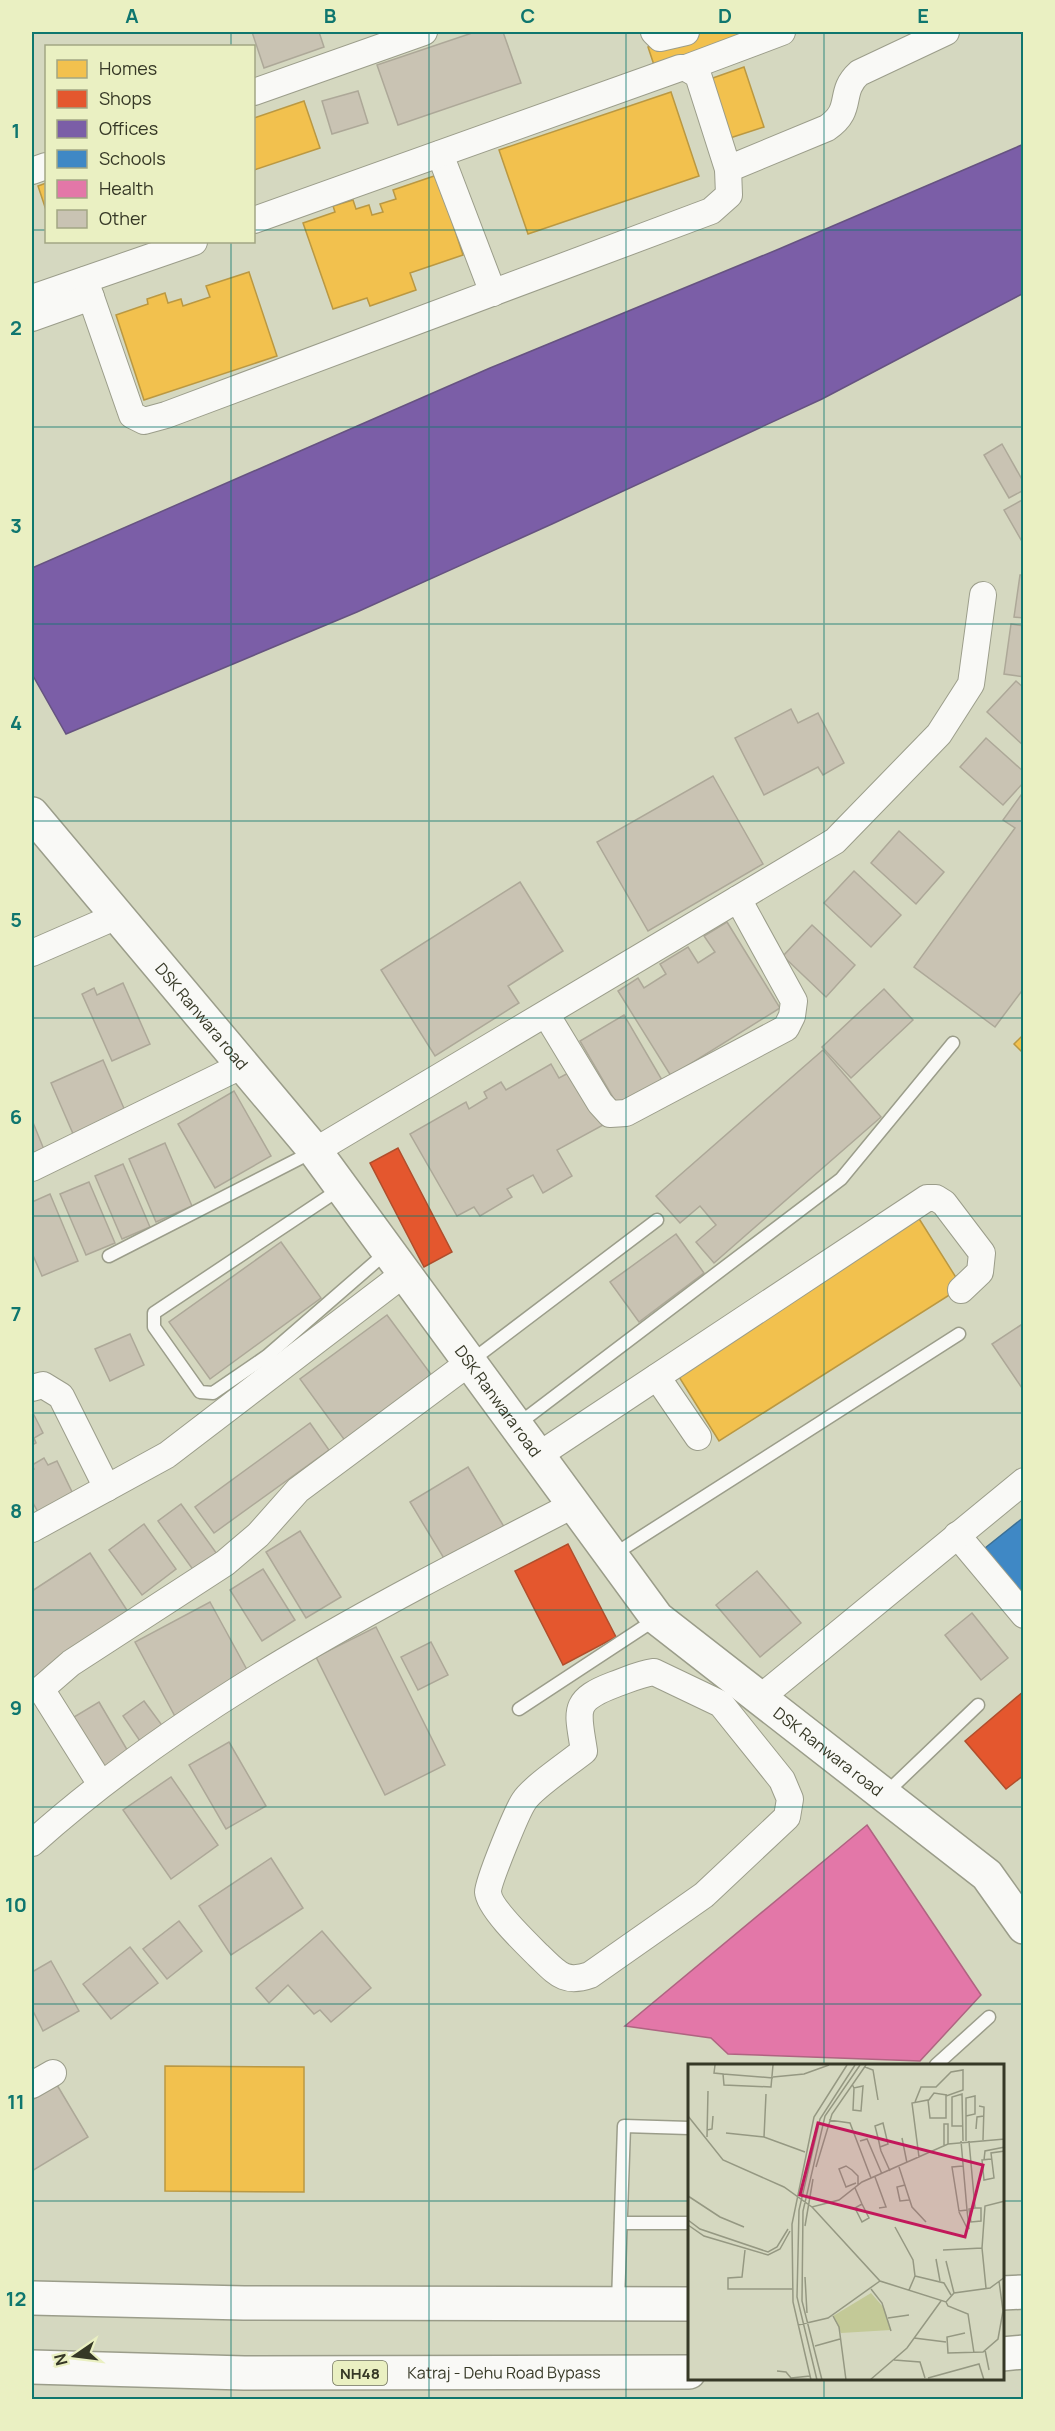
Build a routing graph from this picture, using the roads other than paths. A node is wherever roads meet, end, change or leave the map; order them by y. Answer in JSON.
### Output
{"nodes":[{"id":1,"x":424,"y":32,"type":"edge"},
{"id":2,"x":654,"y":32,"type":"edge"},
{"id":3,"x":686,"y":32,"type":"edge"},
{"id":4,"x":782,"y":32,"type":"edge"},
{"id":5,"x":945,"y":32,"type":"edge"},
{"id":6,"x":686,"y":68,"type":"junction"},
{"id":7,"x":255,"y":92,"type":"edge"},
{"id":8,"x":440,"y":154,"type":"junction"},
{"id":9,"x":728,"y":169,"type":"junction"},
{"id":10,"x":255,"y":220,"type":"edge"},
{"id":11,"x":192,"y":243,"type":"edge"},
{"id":12,"x":88,"y":289,"type":"junction"},
{"id":13,"x":493,"y":293,"type":"junction"},
{"id":14,"x":32,"y":298,"type":"edge"},
{"id":15,"x":32,"y":318,"type":"edge"},
{"id":16,"x":983,"y":595,"type":"dead end"},
{"id":17,"x":32,"y":814,"type":"edge"},
{"id":18,"x":738,"y":899,"type":"junction"},
{"id":19,"x":117,"y":916,"type":"junction"},
{"id":20,"x":32,"y":953,"type":"edge"},
{"id":21,"x":546,"y":1014,"type":"junction"},
{"id":22,"x":953,"y":1043,"type":"dead end"},
{"id":23,"x":243,"y":1065,"type":"junction"},
{"id":24,"x":315,"y":1150,"type":"junction"},
{"id":25,"x":32,"y":1168,"type":"edge"},
{"id":26,"x":342,"y":1187,"type":"junction"},
{"id":27,"x":657,"y":1220,"type":"dead end"},
{"id":28,"x":109,"y":1256,"type":"dead end"},
{"id":29,"x":397,"y":1262,"type":"junction"},
{"id":30,"x":961,"y":1290,"type":"dead end"},
{"id":31,"x":959,"y":1334,"type":"dead end"},
{"id":32,"x":470,"y":1362,"type":"junction"},
{"id":33,"x":657,"y":1377,"type":"junction"},
{"id":34,"x":32,"y":1388,"type":"edge"},
{"id":35,"x":516,"y":1426,"type":"junction"},
{"id":36,"x":698,"y":1437,"type":"dead end"},
{"id":37,"x":539,"y":1455,"type":"junction"},
{"id":38,"x":1023,"y":1481,"type":"edge"},
{"id":39,"x":107,"y":1488,"type":"junction"},
{"id":40,"x":575,"y":1504,"type":"junction"},
{"id":41,"x":32,"y":1529,"type":"edge"},
{"id":42,"x":957,"y":1535,"type":"junction"},
{"id":43,"x":612,"y":1556,"type":"junction"},
{"id":44,"x":1023,"y":1615,"type":"edge"},
{"id":45,"x":657,"y":1618,"type":"junction"},
{"id":46,"x":716,"y":1663,"type":"junction"},
{"id":47,"x":691,"y":1690,"type":"junction"},
{"id":48,"x":36,"y":1694,"type":"edge"},
{"id":49,"x":760,"y":1698,"type":"junction"},
{"id":50,"x":978,"y":1705,"type":"dead end"},
{"id":51,"x":519,"y":1709,"type":"dead end"},
{"id":52,"x":100,"y":1783,"type":"junction"},
{"id":53,"x":885,"y":1795,"type":"junction"},
{"id":54,"x":32,"y":1843,"type":"edge"},
{"id":55,"x":1023,"y":1927,"type":"edge"},
{"id":56,"x":989,"y":2017,"type":"dead end"},
{"id":57,"x":937,"y":2064,"type":"edge"},
{"id":58,"x":688,"y":2128,"type":"edge"},
{"id":59,"x":621,"y":2223,"type":"junction"},
{"id":60,"x":688,"y":2223,"type":"edge"},
{"id":61,"x":1023,"y":2292,"type":"edge"},
{"id":62,"x":1004,"y":2293,"type":"edge"},
{"id":63,"x":32,"y":2298,"type":"edge"},
{"id":64,"x":688,"y":2304,"type":"edge"},
{"id":65,"x":618,"y":2305,"type":"junction"},
{"id":66,"x":1023,"y":2352,"type":"edge"},
{"id":67,"x":1004,"y":2354,"type":"edge"},
{"id":68,"x":32,"y":2367,"type":"edge"},
{"id":69,"x":688,"y":2373,"type":"edge"}],
"edges":[{"from":1,"to":7,"type":"street"},
{"from":2,"to":3,"type":"street"},
{"from":4,"to":6,"type":"street"},
{"from":5,"to":9,"type":"street"},
{"from":6,"to":8,"type":"street"},
{"from":6,"to":9,"type":"street"},
{"from":8,"to":10,"type":"street"},
{"from":8,"to":13,"type":"street"},
{"from":9,"to":13,"type":"street"},
{"from":11,"to":12,"type":"street"},
{"from":12,"to":13,"type":"street"},
{"from":12,"to":14,"type":"street"},
{"from":12,"to":15,"type":"street"},
{"from":16,"to":18,"type":"street"},
{"from":17,"to":19,"type":"main road","name":"DSK Ranwara road"},
{"from":18,"to":21,"type":"street"},
{"from":18,"to":21,"type":"street"},
{"from":19,"to":20,"type":"street"},
{"from":19,"to":23,"type":"main road","name":"DSK Ranwara road"},
{"from":21,"to":24,"type":"street"},
{"from":22,"to":35,"type":"lane"},
{"from":23,"to":24,"type":"main road","name":"DSK Ranwara road"},
{"from":23,"to":25,"type":"street"},
{"from":24,"to":26,"type":"main road","name":"DSK Ranwara road"},
{"from":24,"to":28,"type":"lane"},
{"from":26,"to":29,"type":"main road","name":"DSK Ranwara road"},
{"from":26,"to":29,"type":"lane"},
{"from":27,"to":32,"type":"lane"},
{"from":29,"to":32,"type":"main road","name":"DSK Ranwara road"},
{"from":29,"to":39,"type":"street"},
{"from":30,"to":33,"type":"street"},
{"from":31,"to":43,"type":"lane"},
{"from":32,"to":35,"type":"main road","name":"DSK Ranwara road"},
{"from":32,"to":48,"type":"street"},
{"from":33,"to":36,"type":"street"},
{"from":33,"to":37,"type":"street"},
{"from":34,"to":39,"type":"street"},
{"from":35,"to":37,"type":"main road","name":"DSK Ranwara road"},
{"from":37,"to":40,"type":"main road","name":"DSK Ranwara road"},
{"from":38,"to":42,"type":"street"},
{"from":39,"to":41,"type":"street"},
{"from":40,"to":43,"type":"main road","name":"DSK Ranwara road"},
{"from":40,"to":52,"type":"street"},
{"from":42,"to":44,"type":"street"},
{"from":42,"to":49,"type":"street"},
{"from":43,"to":45,"type":"main road","name":"DSK Ranwara road"},
{"from":45,"to":46,"type":"main road","name":"DSK Ranwara road"},
{"from":45,"to":51,"type":"lane"},
{"from":46,"to":47,"type":"street"},
{"from":46,"to":49,"type":"main road","name":"DSK Ranwara road"},
{"from":47,"to":47,"type":"street"},
{"from":48,"to":52,"type":"street"},
{"from":49,"to":53,"type":"main road","name":"DSK Ranwara road"},
{"from":50,"to":53,"type":"lane"},
{"from":52,"to":54,"type":"street"},
{"from":53,"to":55,"type":"main road","name":"DSK Ranwara road"},
{"from":56,"to":57,"type":"lane"},
{"from":58,"to":59,"type":"lane"},
{"from":59,"to":60,"type":"lane"},
{"from":59,"to":65,"type":"lane"},
{"from":61,"to":62,"type":"main road"},
{"from":63,"to":65,"type":"main road"},
{"from":64,"to":65,"type":"main road"},
{"from":66,"to":67,"type":"main road"},
{"from":68,"to":69,"type":"main road","name":"Katraj - Dehu Road Bypass","number":"NH48"}]}
